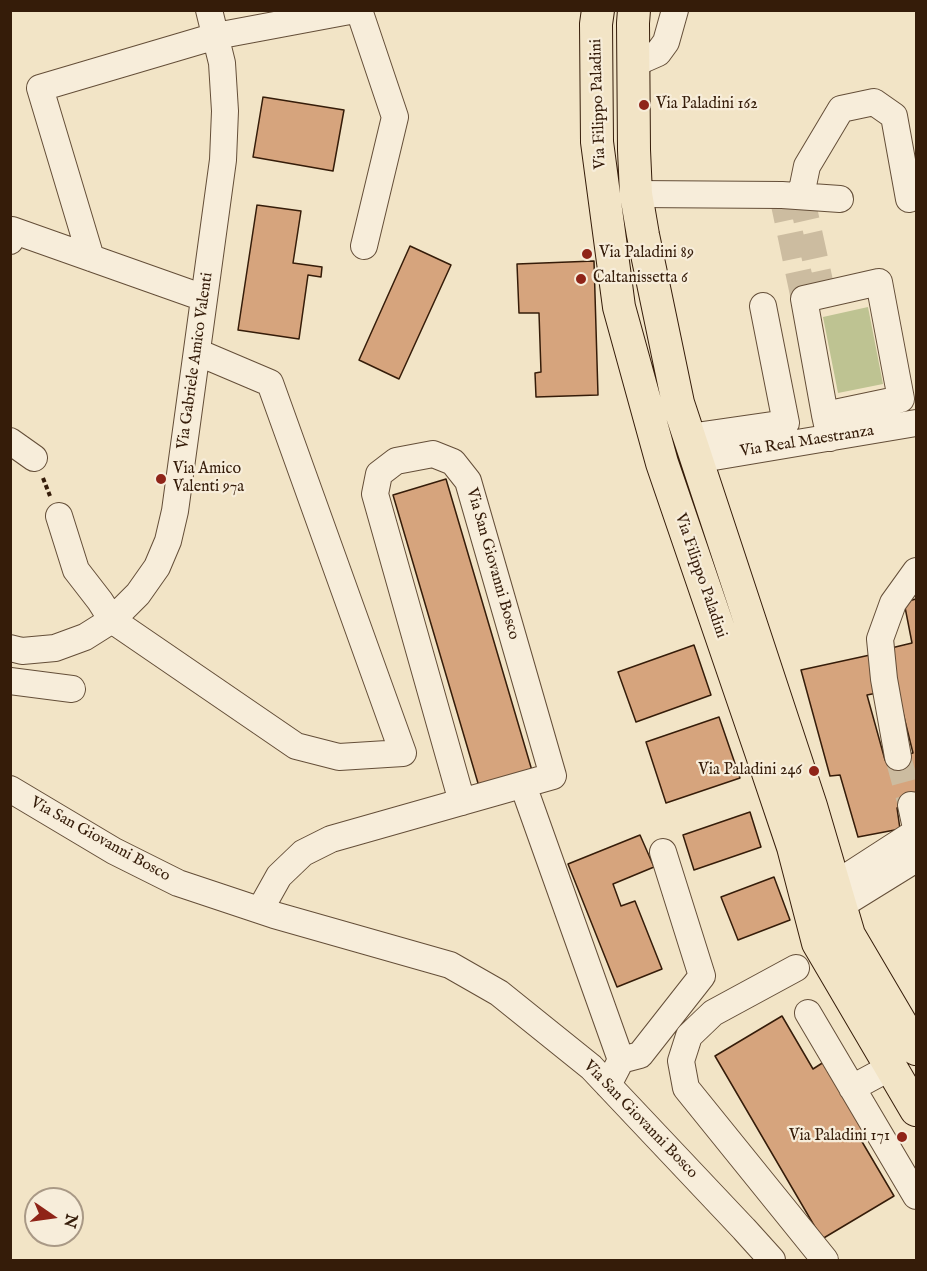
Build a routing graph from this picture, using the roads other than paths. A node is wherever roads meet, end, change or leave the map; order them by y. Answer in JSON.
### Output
{"nodes":[{"id":1,"x":209,"y":10,"type":"edge"},
{"id":2,"x":265,"y":10,"type":"edge"},
{"id":3,"x":357,"y":10,"type":"edge"},
{"id":4,"x":598,"y":10,"type":"edge"},
{"id":5,"x":634,"y":10,"type":"edge"},
{"id":6,"x":675,"y":10,"type":"edge"},
{"id":7,"x":216,"y":36,"type":"junction"},
{"id":8,"x":633,"y":64,"type":"junction"},
{"id":9,"x":636,"y":194,"type":"junction"},
{"id":10,"x":801,"y":195,"type":"junction"},
{"id":11,"x":840,"y":199,"type":"dead end"},
{"id":12,"x":909,"y":199,"type":"dead end"},
{"id":13,"x":10,"y":241,"type":"edge"},
{"id":14,"x":364,"y":246,"type":"dead end"},
{"id":15,"x":91,"y":258,"type":"junction"},
{"id":16,"x":204,"y":298,"type":"junction"},
{"id":17,"x":763,"y":306,"type":"dead end"},
{"id":18,"x":197,"y":352,"type":"junction"},
{"id":19,"x":916,"y":423,"type":"edge"},
{"id":20,"x":828,"y":426,"type":"junction"},
{"id":21,"x":10,"y":441,"type":"edge"},
{"id":22,"x":693,"y":448,"type":"junction"},
{"id":23,"x":34,"y":458,"type":"road end"},
{"id":24,"x":59,"y":516,"type":"road end"},
{"id":25,"x":916,"y":571,"type":"edge"},
{"id":26,"x":112,"y":620,"type":"junction"},
{"id":27,"x":10,"y":648,"type":"edge"},
{"id":28,"x":10,"y":681,"type":"edge"},
{"id":29,"x":72,"y":688,"type":"dead end"},
{"id":30,"x":898,"y":757,"type":"tunnel mouth"},
{"id":31,"x":523,"y":785,"type":"junction"},
{"id":32,"x":10,"y":789,"type":"edge"},
{"id":33,"x":462,"y":802,"type":"junction"},
{"id":34,"x":915,"y":822,"type":"edge"},
{"id":35,"x":663,"y":852,"type":"dead end"},
{"id":36,"x":916,"y":859,"type":"edge"},
{"id":37,"x":837,"y":895,"type":"junction"},
{"id":38,"x":260,"y":910,"type":"junction"},
{"id":39,"x":796,"y":968,"type":"dead end"},
{"id":40,"x":808,"y":1013,"type":"dead end"},
{"id":41,"x":916,"y":1049,"type":"edge"},
{"id":42,"x":621,"y":1060,"type":"junction"},
{"id":43,"x":891,"y":1066,"type":"junction"},
{"id":44,"x":608,"y":1085,"type":"junction"},
{"id":45,"x":852,"y":1088,"type":"junction"},
{"id":46,"x":916,"y":1110,"type":"edge"},
{"id":47,"x":916,"y":1196,"type":"edge"},
{"id":48,"x":772,"y":1260,"type":"edge"},
{"id":49,"x":825,"y":1260,"type":"edge"}],
"edges":[{"from":1,"to":7,"type":"street","name":"Via Gabriele Amico Valenti"},
{"from":2,"to":7,"type":"street"},
{"from":3,"to":7,"type":"street"},
{"from":3,"to":14,"type":"street"},
{"from":4,"to":43,"type":"main road","name":"Via Filippo Paladini"},
{"from":5,"to":8,"type":"main road","name":"Via Filippo Paladini"},
{"from":6,"to":8,"type":"street"},
{"from":7,"to":15,"type":"street"},
{"from":7,"to":16,"type":"street","name":"Via Gabriele Amico Valenti"},
{"from":8,"to":9,"type":"main road","name":"Via Filippo Paladini"},
{"from":9,"to":10,"type":"street"},
{"from":9,"to":22,"type":"main road","name":"Via Filippo Paladini"},
{"from":10,"to":11,"type":"street"},
{"from":10,"to":12,"type":"street"},
{"from":13,"to":15,"type":"street"},
{"from":15,"to":16,"type":"street"},
{"from":16,"to":18,"type":"street","name":"Via Gabriele Amico Valenti"},
{"from":17,"to":22,"type":"street"},
{"from":18,"to":26,"type":"street","name":"Via Gabriele Amico Valenti"},
{"from":18,"to":26,"type":"street"},
{"from":19,"to":20,"type":"street","name":"Via Real Maestranza"},
{"from":20,"to":20,"type":"street"},
{"from":20,"to":22,"type":"street","name":"Via Real Maestranza"},
{"from":21,"to":23,"type":"street"},
{"from":22,"to":37,"type":"main road","name":"Via Filippo Paladini"},
{"from":24,"to":26,"type":"street"},
{"from":25,"to":30,"type":"street"},
{"from":26,"to":27,"type":"street","name":"Via Gabriele Amico Valenti"},
{"from":28,"to":29,"type":"street"},
{"from":31,"to":33,"type":"street","name":"Via San Giovanni Bosco"},
{"from":31,"to":33,"type":"street","name":"Via San Giovanni Bosco"},
{"from":31,"to":42,"type":"street"},
{"from":32,"to":38,"type":"street","name":"Via San Giovanni Bosco"},
{"from":33,"to":38,"type":"street","name":"Via San Giovanni Bosco"},
{"from":34,"to":37,"type":"street"},
{"from":35,"to":42,"type":"street"},
{"from":36,"to":37,"type":"street"},
{"from":37,"to":41,"type":"main road","name":"Via Filippo Paladini"},
{"from":38,"to":44,"type":"street","name":"Via San Giovanni Bosco"},
{"from":39,"to":49,"type":"street"},
{"from":40,"to":45,"type":"street"},
{"from":42,"to":44,"type":"street"},
{"from":43,"to":45,"type":"street"},
{"from":43,"to":46,"type":"main road","name":"Via Filippo Paladini"},
{"from":44,"to":48,"type":"street","name":"Via San Giovanni Bosco"},
{"from":45,"to":47,"type":"street"}]}
